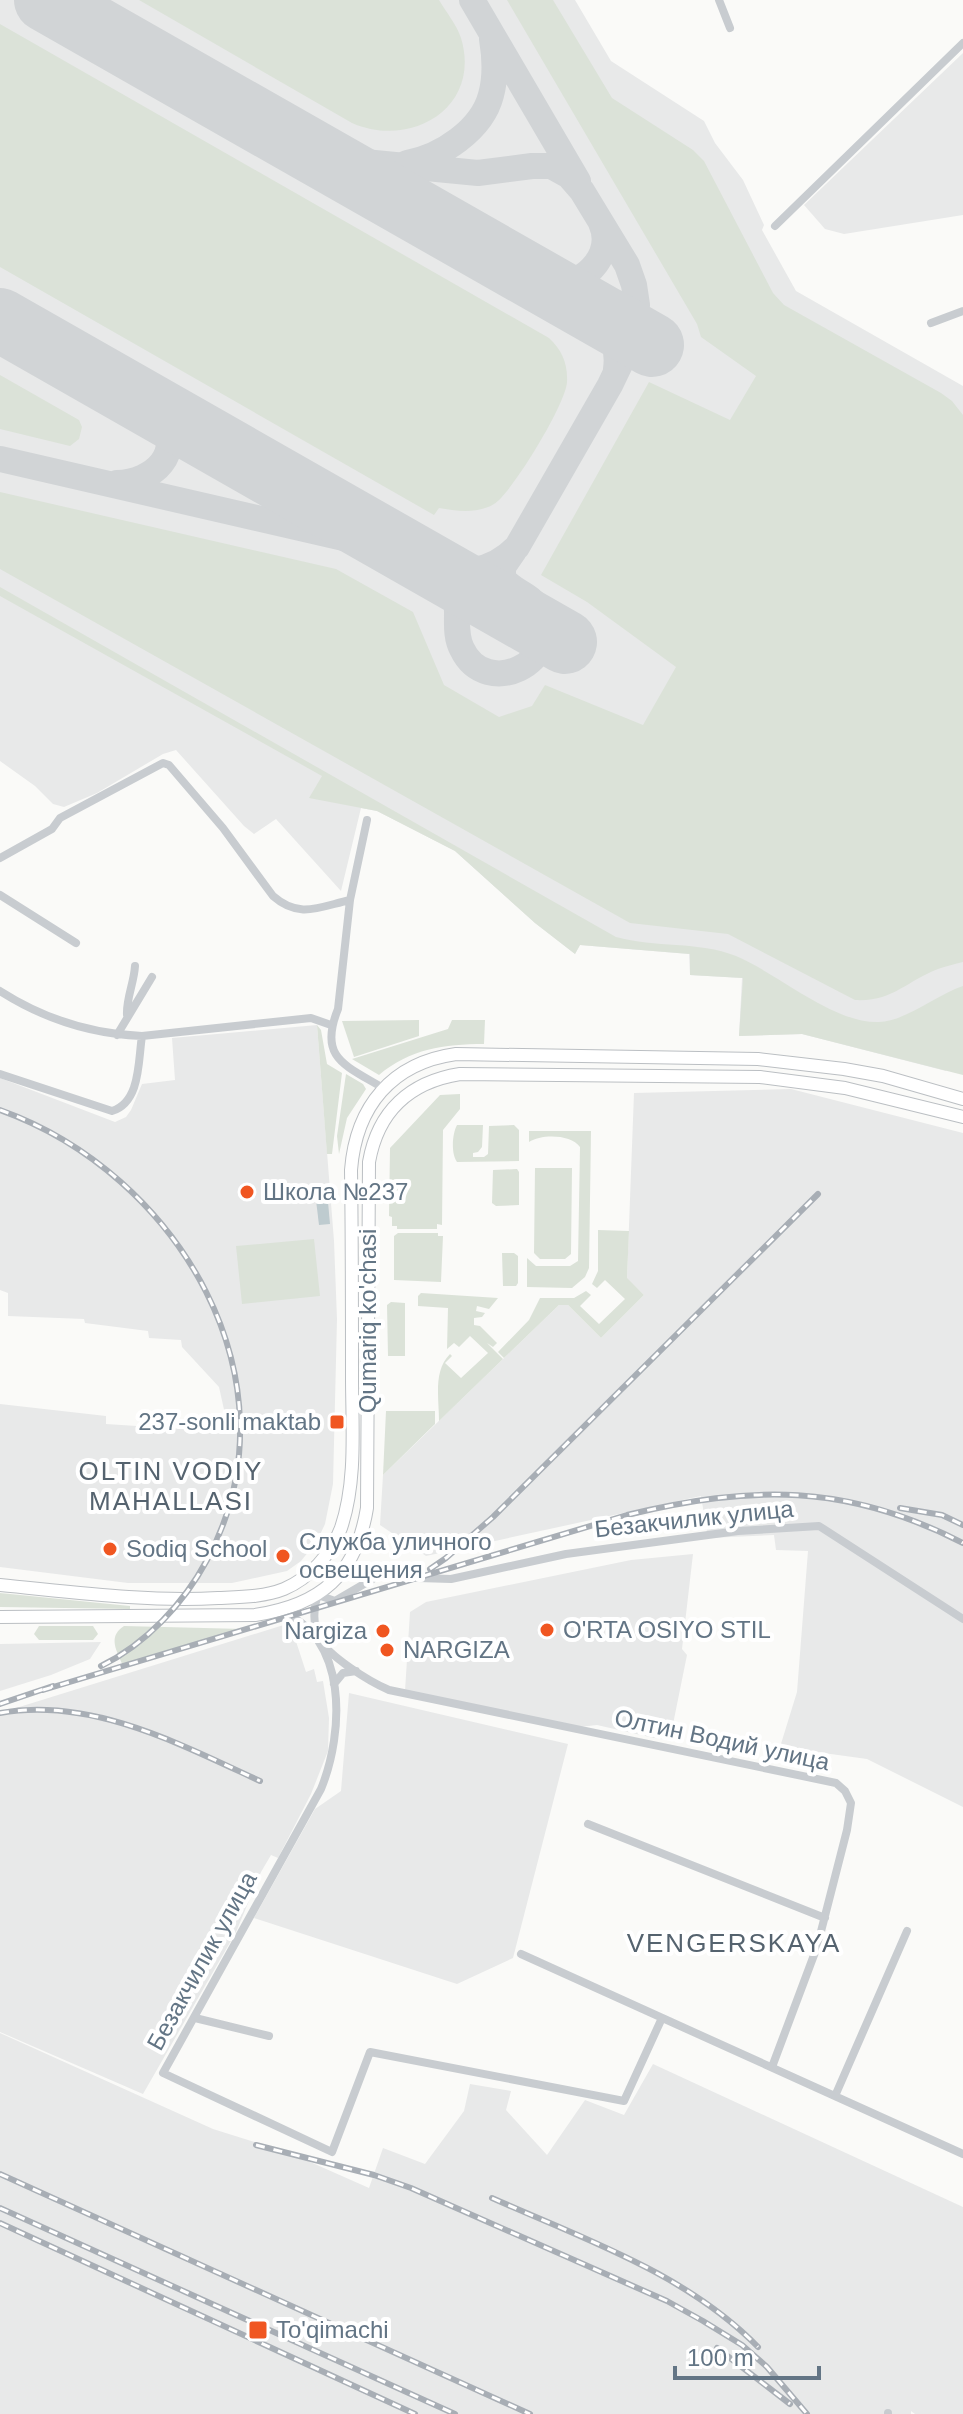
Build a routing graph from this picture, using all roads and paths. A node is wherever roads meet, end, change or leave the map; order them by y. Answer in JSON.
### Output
{"nodes":[{"id":1,"x":719,"y":0,"type":"edge"},
{"id":2,"x":730,"y":28,"type":"dead end"},
{"id":3,"x":963,"y":43,"type":"edge"},
{"id":4,"x":775,"y":226,"type":"dead end"},
{"id":5,"x":963,"y":311,"type":"edge"},
{"id":6,"x":931,"y":323,"type":"dead end"},
{"id":7,"x":367,"y":820,"type":"dead end"},
{"id":8,"x":0,"y":858,"type":"edge"},
{"id":9,"x":0,"y":895,"type":"edge"},
{"id":10,"x":350,"y":900,"type":"junction"},
{"id":11,"x":76,"y":943,"type":"dead end"},
{"id":12,"x":135,"y":966,"type":"dead end"},
{"id":13,"x":152,"y":977,"type":"dead end"},
{"id":14,"x":0,"y":991,"type":"edge"},
{"id":15,"x":127,"y":1016,"type":"junction"},
{"id":16,"x":331,"y":1025,"type":"junction"},
{"id":17,"x":117,"y":1035,"type":"junction"},
{"id":18,"x":142,"y":1036,"type":"junction"},
{"id":19,"x":609,"y":1055,"type":"junction"},
{"id":20,"x":0,"y":1074,"type":"edge"},
{"id":21,"x":609,"y":1074,"type":"junction"},
{"id":22,"x":383,"y":1088,"type":"junction"},
{"id":23,"x":963,"y":1099,"type":"edge"},
{"id":24,"x":963,"y":1117,"type":"edge"},
{"id":25,"x":352,"y":1285,"type":"junction"},
{"id":26,"x":368,"y":1285,"type":"junction"},
{"id":27,"x":0,"y":1585,"type":"edge"},
{"id":28,"x":318,"y":1595,"type":"junction"},
{"id":29,"x":144,"y":1599,"type":"junction"},
{"id":30,"x":279,"y":1611,"type":"junction"},
{"id":31,"x":0,"y":1617,"type":"edge"},
{"id":32,"x":143,"y":1617,"type":"junction"},
{"id":33,"x":963,"y":1619,"type":"edge"},
{"id":34,"x":320,"y":1640,"type":"junction"},
{"id":35,"x":358,"y":1671,"type":"junction"},
{"id":36,"x":334,"y":1684,"type":"junction"},
{"id":37,"x":588,"y":1824,"type":"dead end"},
{"id":38,"x":825,"y":1918,"type":"junction"},
{"id":39,"x":907,"y":1931,"type":"dead end"},
{"id":40,"x":521,"y":1954,"type":"dead end"},
{"id":41,"x":195,"y":2018,"type":"junction"},
{"id":42,"x":662,"y":2018,"type":"junction"},
{"id":43,"x":269,"y":2036,"type":"dead end"},
{"id":44,"x":772,"y":2067,"type":"junction"},
{"id":45,"x":835,"y":2096,"type":"junction"},
{"id":46,"x":963,"y":2140,"type":"edge"},
{"id":47,"x":961,"y":2153,"type":"edge"}],
"edges":[{"from":1,"to":2,"type":"street"},
{"from":3,"to":4,"type":"street"},
{"from":5,"to":6,"type":"street"},
{"from":7,"to":10,"type":"street"},
{"from":8,"to":10,"type":"street"},
{"from":9,"to":11,"type":"street"},
{"from":10,"to":16,"type":"street"},
{"from":12,"to":15,"type":"street"},
{"from":13,"to":15,"type":"street"},
{"from":14,"to":17,"type":"street"},
{"from":15,"to":17,"type":"street"},
{"from":16,"to":18,"type":"street"},
{"from":16,"to":22,"type":"street"},
{"from":17,"to":18,"type":"street"},
{"from":18,"to":20,"type":"street"},
{"from":19,"to":21,"type":"main road"},
{"from":19,"to":22,"type":"main road","name":"Qumariq ko'chasi"},
{"from":19,"to":23,"type":"main road","name":"Qumariq ko'chasi"},
{"from":21,"to":24,"type":"main road","name":"Qumariq ko'chasi"},
{"from":21,"to":26,"type":"main road","name":"Qumariq ko'chasi"},
{"from":22,"to":25,"type":"main road","name":"Qumariq ko'chasi"},
{"from":25,"to":26,"type":"main road"},
{"from":25,"to":29,"type":"main road","name":"Qumariq ko'chasi"},
{"from":26,"to":28,"type":"main road","name":"Qumariq ko'chasi"},
{"from":27,"to":29,"type":"main road","name":"Qumariq ko'chasi"},
{"from":28,"to":30,"type":"main road","name":"Qumariq ko'chasi"},
{"from":28,"to":33,"type":"street","name":"Безакчилик улица"},
{"from":28,"to":34,"type":"street"},
{"from":29,"to":32,"type":"main road"},
{"from":30,"to":32,"type":"main road","name":"Qumariq ko'chasi"},
{"from":30,"to":34,"type":"street","name":"Олтин Водий улица"},
{"from":31,"to":32,"type":"main road","name":"Qumariq ko'chasi"},
{"from":34,"to":35,"type":"street","name":"Олтин Водий улица"},
{"from":34,"to":36,"type":"street","name":"Безакчилик улица"},
{"from":35,"to":36,"type":"street"},
{"from":35,"to":38,"type":"street","name":"Олтин Водий улица"},
{"from":36,"to":41,"type":"street","name":"Безакчилик улица"},
{"from":37,"to":38,"type":"street"},
{"from":38,"to":44,"type":"street","name":"Олтин Водий улица"},
{"from":39,"to":45,"type":"street"},
{"from":40,"to":42,"type":"street"},
{"from":41,"to":42,"type":"street","name":"Безакчилик улица"},
{"from":41,"to":43,"type":"street"},
{"from":42,"to":44,"type":"street"},
{"from":44,"to":45,"type":"street"},
{"from":45,"to":47,"type":"street"},
{"from":46,"to":47,"type":"street"}]}
